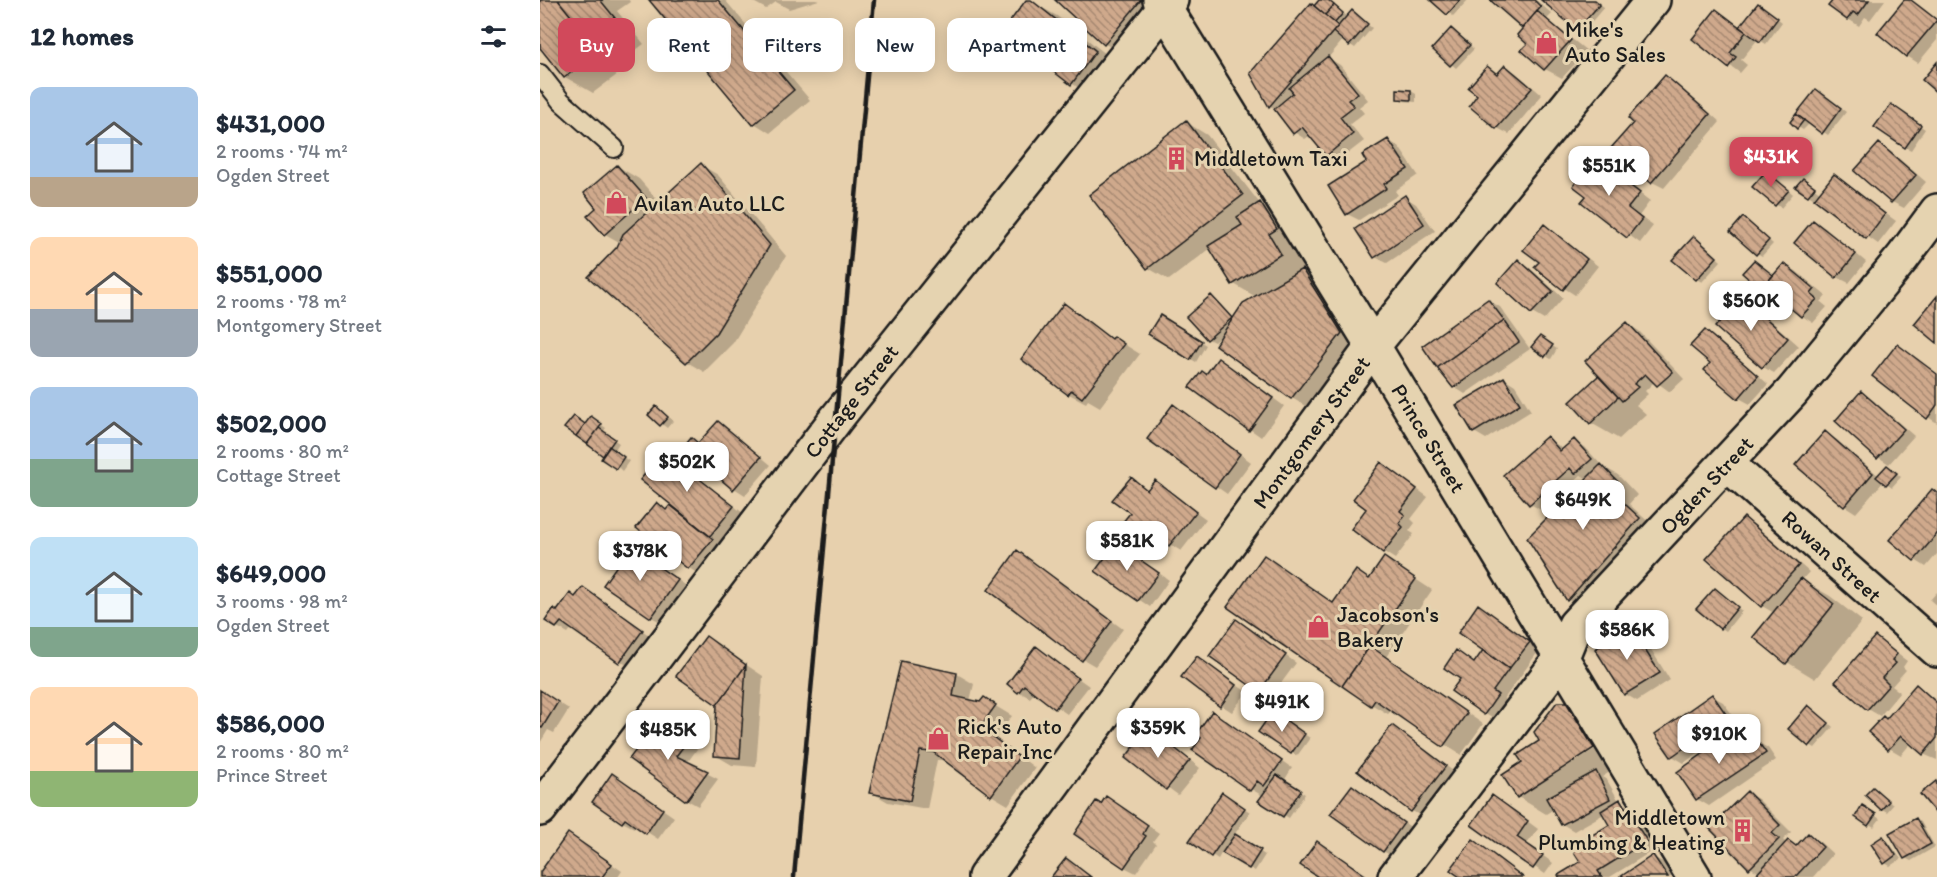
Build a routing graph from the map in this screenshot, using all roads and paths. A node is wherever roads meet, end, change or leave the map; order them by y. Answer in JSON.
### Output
{"nodes":[{"id":1,"x":1653,"y":0,"type":"edge"},
{"id":2,"x":1165,"y":3,"type":"edge"},
{"id":3,"x":540,"y":74,"type":"edge"},
{"id":4,"x":614,"y":148,"type":"dead end"},
{"id":5,"x":1937,"y":212,"type":"edge"},
{"id":6,"x":1373,"y":346,"type":"junction"},
{"id":7,"x":1726,"y":463,"type":"junction"},
{"id":8,"x":1937,"y":650,"type":"edge"},
{"id":9,"x":1562,"y":657,"type":"junction"},
{"id":10,"x":540,"y":809,"type":"edge"},
{"id":11,"x":985,"y":877,"type":"edge"},
{"id":12,"x":1395,"y":877,"type":"edge"},
{"id":13,"x":1694,"y":877,"type":"edge"}],
"edges":[{"from":1,"to":6,"type":"street","name":"Montgomery Street"},
{"from":2,"to":6,"type":"street","name":"Prince Street"},
{"from":2,"to":10,"type":"street","name":"Cottage Street"},
{"from":3,"to":4,"type":"lane"},
{"from":5,"to":7,"type":"street","name":"Ogden Street"},
{"from":6,"to":9,"type":"street","name":"Prince Street"},
{"from":6,"to":11,"type":"street","name":"Montgomery Street"},
{"from":7,"to":8,"type":"street","name":"Rowan Street"},
{"from":7,"to":9,"type":"street","name":"Ogden Street"},
{"from":9,"to":12,"type":"street","name":"Ogden Street"},
{"from":9,"to":13,"type":"street","name":"Prince Street"}]}
